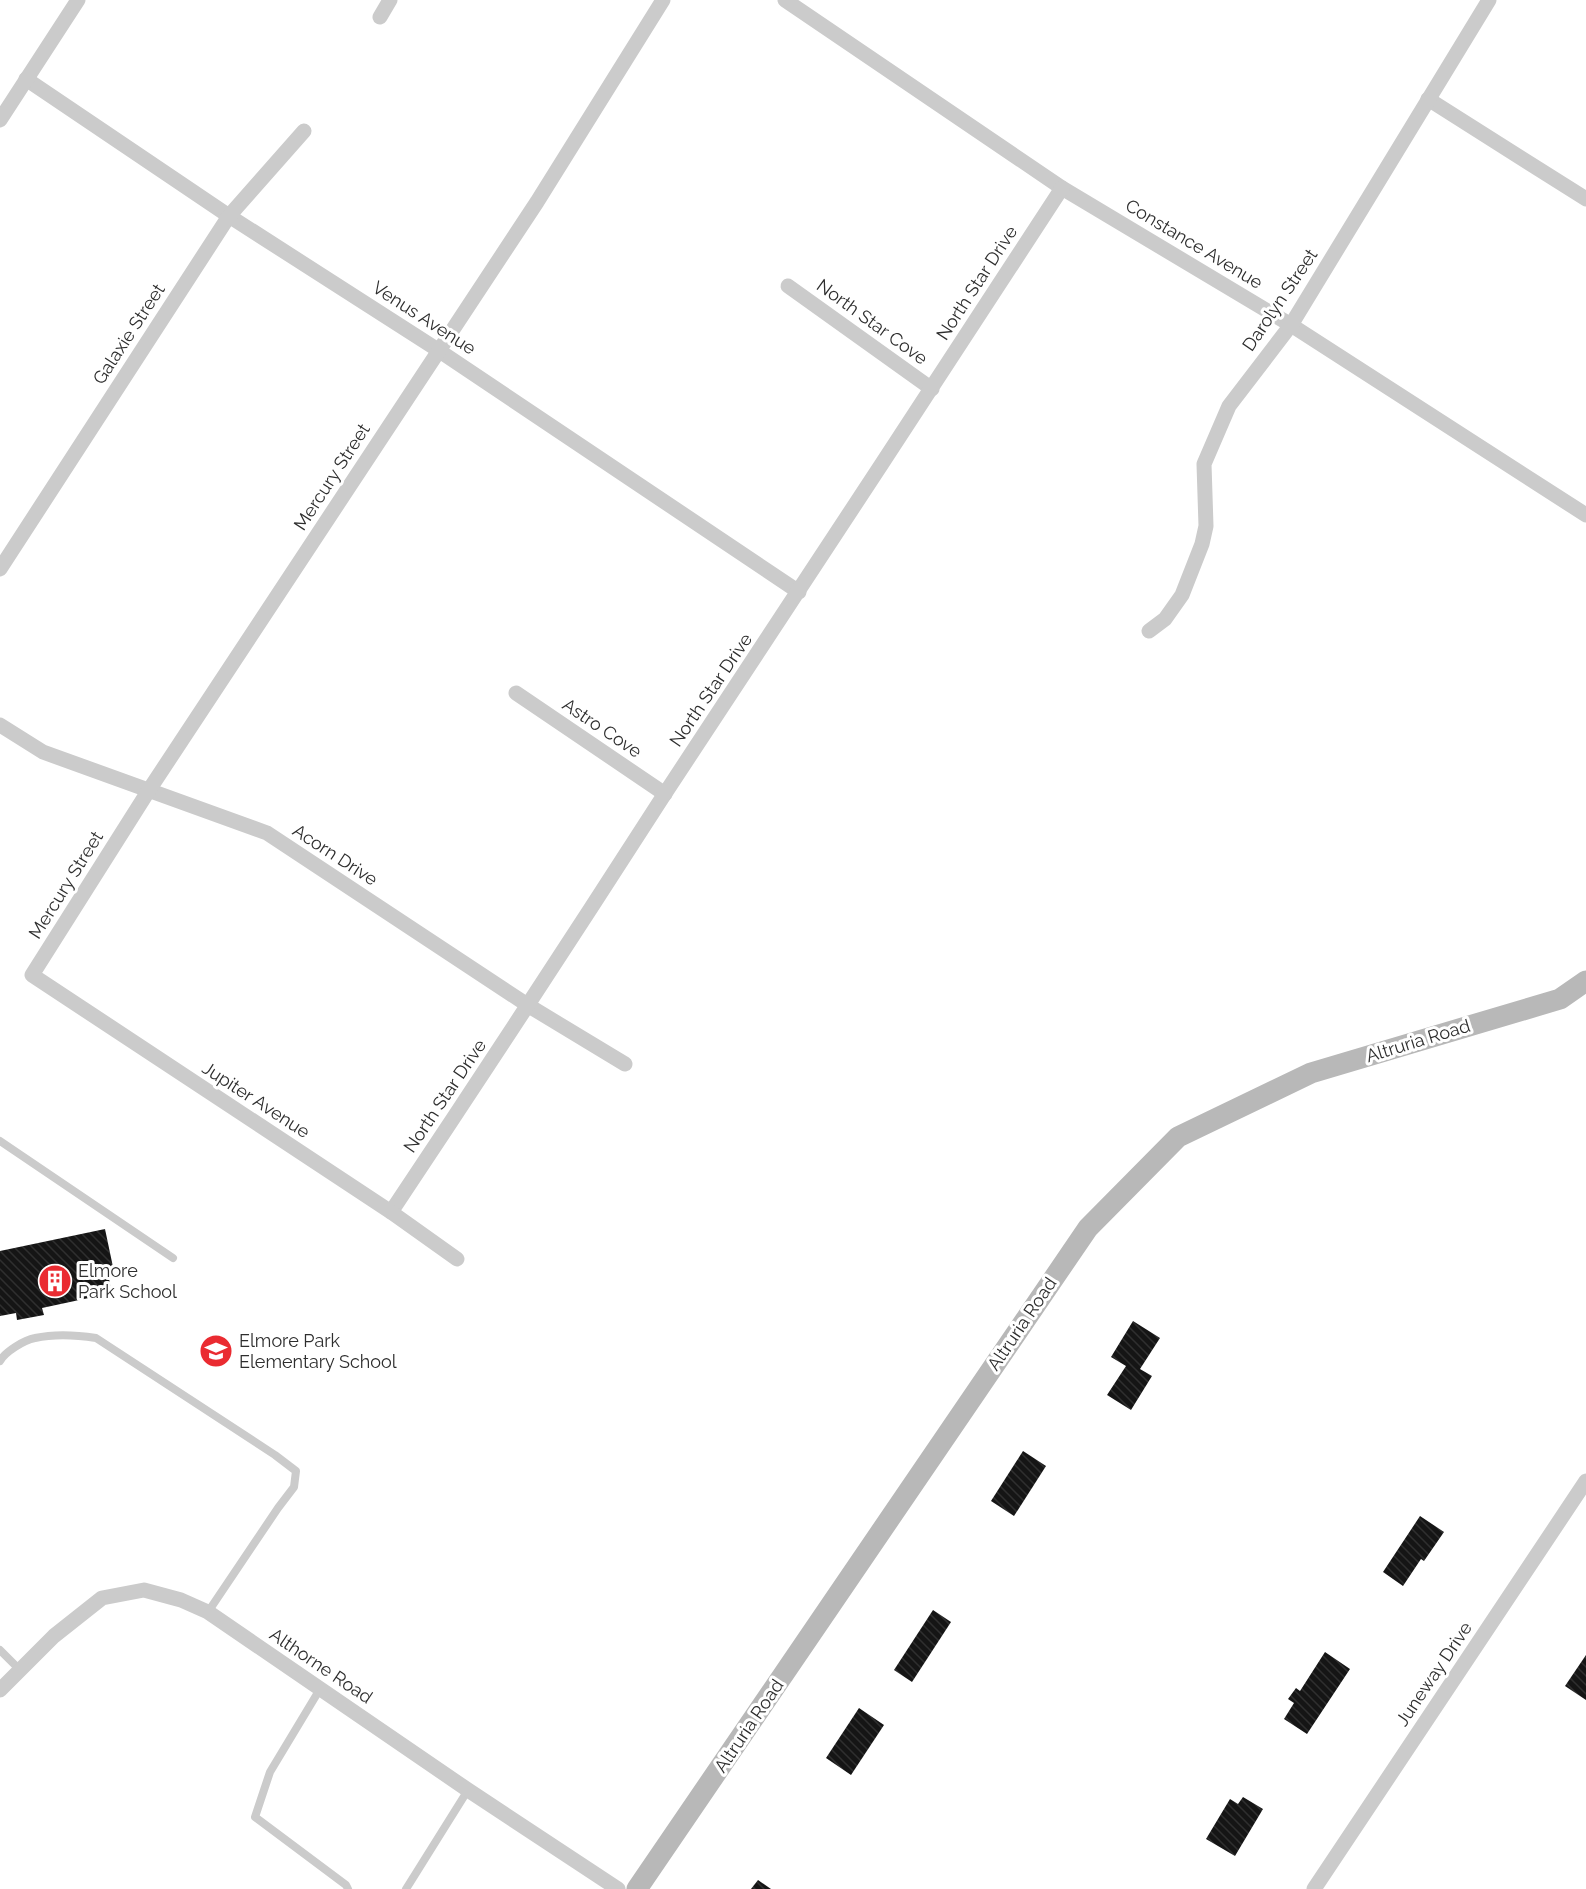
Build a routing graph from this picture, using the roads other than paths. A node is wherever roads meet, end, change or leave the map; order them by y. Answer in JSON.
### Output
{"nodes":[{"id":1,"x":78,"y":0,"type":"edge"},
{"id":2,"x":390,"y":0,"type":"edge"},
{"id":3,"x":663,"y":0,"type":"edge"},
{"id":4,"x":785,"y":0,"type":"edge"},
{"id":5,"x":1489,"y":0,"type":"edge"},
{"id":6,"x":380,"y":17,"type":"dead end"},
{"id":7,"x":26,"y":78,"type":"junction"},
{"id":8,"x":1428,"y":99,"type":"junction"},
{"id":9,"x":0,"y":120,"type":"edge"},
{"id":10,"x":304,"y":131,"type":"dead end"},
{"id":11,"x":1062,"y":188,"type":"junction"},
{"id":12,"x":1586,"y":198,"type":"edge"},
{"id":13,"x":228,"y":216,"type":"junction"},
{"id":14,"x":788,"y":286,"type":"dead end"},
{"id":15,"x":1291,"y":325,"type":"junction"},
{"id":16,"x":438,"y":350,"type":"junction"},
{"id":17,"x":932,"y":389,"type":"junction"},
{"id":18,"x":1586,"y":515,"type":"edge"},
{"id":19,"x":0,"y":569,"type":"edge"},
{"id":20,"x":799,"y":592,"type":"junction"},
{"id":21,"x":1149,"y":631,"type":"dead end"},
{"id":22,"x":516,"y":693,"type":"dead end"},
{"id":23,"x":0,"y":725,"type":"edge"},
{"id":24,"x":149,"y":790,"type":"junction"},
{"id":25,"x":665,"y":794,"type":"junction"},
{"id":26,"x":32,"y":975,"type":"joint"},
{"id":27,"x":1586,"y":981,"type":"edge"},
{"id":28,"x":529,"y":1006,"type":"junction"},
{"id":29,"x":625,"y":1064,"type":"dead end"},
{"id":30,"x":0,"y":1141,"type":"edge"},
{"id":31,"x":391,"y":1212,"type":"junction"},
{"id":32,"x":173,"y":1258,"type":"dead end"},
{"id":33,"x":457,"y":1259,"type":"dead end"},
{"id":34,"x":0,"y":1361,"type":"edge"},
{"id":35,"x":1586,"y":1481,"type":"edge"},
{"id":36,"x":208,"y":1612,"type":"junction"},
{"id":37,"x":0,"y":1650,"type":"edge"},
{"id":38,"x":20,"y":1669,"type":"junction"},
{"id":39,"x":320,"y":1689,"type":"junction"},
{"id":40,"x":0,"y":1690,"type":"edge"},
{"id":41,"x":468,"y":1790,"type":"junction"},
{"id":42,"x":348,"y":1889,"type":"edge"},
{"id":43,"x":406,"y":1889,"type":"edge"},
{"id":44,"x":618,"y":1889,"type":"edge"},
{"id":45,"x":637,"y":1889,"type":"edge"},
{"id":46,"x":1314,"y":1889,"type":"edge"}],
"edges":[{"from":1,"to":7,"type":"street"},
{"from":2,"to":6,"type":"street"},
{"from":3,"to":16,"type":"street","name":"Mercury Street"},
{"from":4,"to":11,"type":"street","name":"Constance Avenue"},
{"from":5,"to":8,"type":"street","name":"Darolyn Street"},
{"from":7,"to":9,"type":"street"},
{"from":7,"to":13,"type":"street","name":"Venus Avenue"},
{"from":8,"to":12,"type":"street"},
{"from":8,"to":15,"type":"street","name":"Darolyn Street"},
{"from":10,"to":13,"type":"street","name":"Galaxie Street"},
{"from":11,"to":15,"type":"street","name":"Constance Avenue"},
{"from":11,"to":17,"type":"street","name":"North Star Drive"},
{"from":13,"to":16,"type":"street","name":"Venus Avenue"},
{"from":13,"to":19,"type":"street","name":"Galaxie Street"},
{"from":14,"to":17,"type":"street","name":"North Star Cove"},
{"from":15,"to":18,"type":"street","name":"Constance Avenue"},
{"from":15,"to":21,"type":"street","name":"Darolyn Street"},
{"from":16,"to":20,"type":"street","name":"Venus Avenue"},
{"from":16,"to":24,"type":"street","name":"Mercury Street"},
{"from":17,"to":20,"type":"street","name":"North Star Drive"},
{"from":20,"to":25,"type":"street","name":"North Star Drive"},
{"from":22,"to":25,"type":"street","name":"Astro Cove"},
{"from":23,"to":24,"type":"street","name":"Acorn Drive"},
{"from":24,"to":26,"type":"street","name":"Mercury Street"},
{"from":24,"to":28,"type":"street","name":"Acorn Drive"},
{"from":25,"to":28,"type":"street","name":"North Star Drive"},
{"from":26,"to":31,"type":"street","name":"Jupiter Avenue"},
{"from":27,"to":45,"type":"street","name":"Altruria Road"},
{"from":28,"to":29,"type":"street","name":"Acorn Drive"},
{"from":28,"to":31,"type":"street","name":"North Star Drive"},
{"from":30,"to":32,"type":"lane"},
{"from":31,"to":33,"type":"street","name":"Jupiter Avenue"},
{"from":34,"to":36,"type":"lane"},
{"from":35,"to":46,"type":"street","name":"Juneway Drive"},
{"from":36,"to":38,"type":"street","name":"Althorne Road"},
{"from":36,"to":39,"type":"street","name":"Althorne Road"},
{"from":37,"to":38,"type":"lane"},
{"from":38,"to":40,"type":"street","name":"Althorne Road"},
{"from":39,"to":41,"type":"street","name":"Althorne Road"},
{"from":39,"to":42,"type":"lane"},
{"from":41,"to":43,"type":"lane"},
{"from":41,"to":44,"type":"street","name":"Althorne Road"}]}
